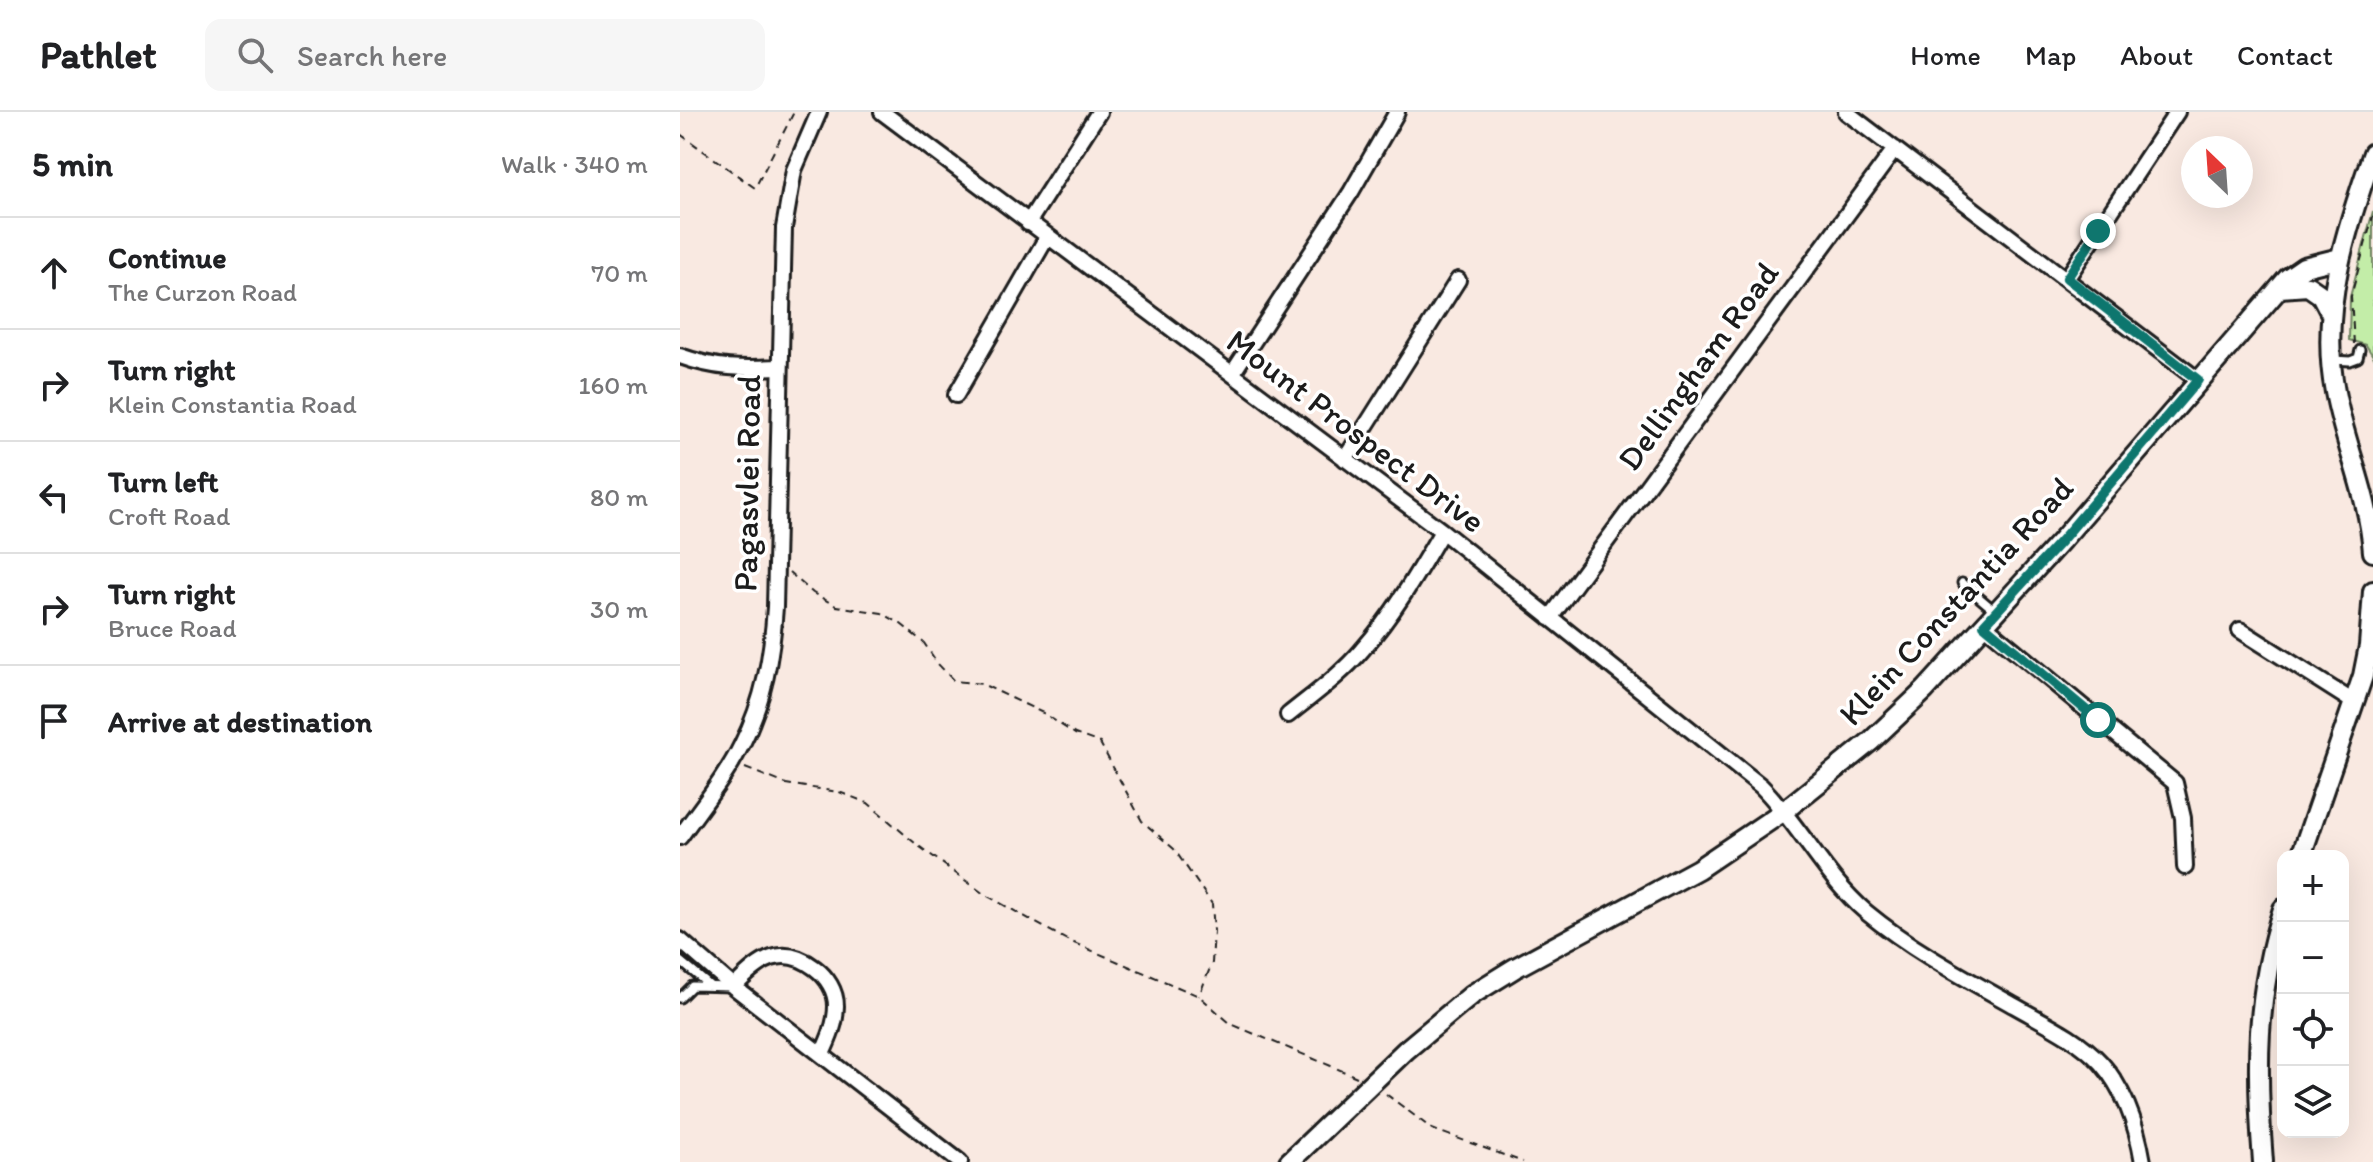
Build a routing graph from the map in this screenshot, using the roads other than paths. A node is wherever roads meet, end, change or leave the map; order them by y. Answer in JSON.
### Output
{"nodes":[{"id":1,"x":819,"y":112,"type":"edge"},
{"id":2,"x":882,"y":112,"type":"edge"},
{"id":3,"x":1099,"y":112,"type":"edge"},
{"id":4,"x":1397,"y":112,"type":"edge"},
{"id":5,"x":1846,"y":112,"type":"edge"},
{"id":6,"x":2177,"y":112,"type":"edge"},
{"id":7,"x":1895,"y":149,"type":"junction"},
{"id":8,"x":2373,"y":153,"type":"edge"},
{"id":9,"x":1028,"y":223,"type":"junction"},
{"id":10,"x":1047,"y":237,"type":"junction"},
{"id":11,"x":2339,"y":267,"type":"junction"},
{"id":12,"x":2067,"y":278,"type":"junction"},
{"id":13,"x":1458,"y":280,"type":"dead end"},
{"id":14,"x":2280,"y":288,"type":"junction"},
{"id":15,"x":2331,"y":314,"type":"junction"},
{"id":16,"x":2360,"y":350,"type":"road end"},
{"id":17,"x":680,"y":356,"type":"edge"},
{"id":18,"x":2331,"y":360,"type":"junction"},
{"id":19,"x":779,"y":367,"type":"junction"},
{"id":20,"x":1232,"y":374,"type":"junction"},
{"id":21,"x":2198,"y":380,"type":"junction"},
{"id":22,"x":956,"y":395,"type":"dead end"},
{"id":23,"x":1345,"y":459,"type":"junction"},
{"id":24,"x":1442,"y":531,"type":"junction"},
{"id":25,"x":2373,"y":552,"type":"edge"},
{"id":26,"x":1962,"y":583,"type":"dead end"},
{"id":27,"x":2373,"y":591,"type":"edge"},
{"id":28,"x":1550,"y":618,"type":"junction"},
{"id":29,"x":1990,"y":619,"type":"junction"},
{"id":30,"x":2240,"y":630,"type":"dead end"},
{"id":31,"x":2355,"y":703,"type":"junction"},
{"id":32,"x":1288,"y":715,"type":"dead end"},
{"id":33,"x":1784,"y":811,"type":"junction"},
{"id":34,"x":680,"y":837,"type":"edge"},
{"id":35,"x":2303,"y":850,"type":"edge"},
{"id":36,"x":2185,"y":867,"type":"dead end"},
{"id":37,"x":2279,"y":922,"type":"edge"},
{"id":38,"x":680,"y":940,"type":"edge"},
{"id":39,"x":680,"y":961,"type":"edge"},
{"id":40,"x":709,"y":985,"type":"junction"},
{"id":41,"x":734,"y":987,"type":"junction"},
{"id":42,"x":680,"y":998,"type":"edge"},
{"id":43,"x":822,"y":1054,"type":"junction"},
{"id":44,"x":960,"y":1162,"type":"edge"},
{"id":45,"x":1289,"y":1162,"type":"edge"},
{"id":46,"x":2143,"y":1162,"type":"edge"},
{"id":47,"x":2263,"y":1162,"type":"edge"}],
"edges":[{"from":1,"to":19,"type":"street","name":"Pagasvlei Road"},
{"from":2,"to":9,"type":"street","name":"Mount Prospect Drive"},
{"from":3,"to":9,"type":"street"},
{"from":4,"to":20,"type":"street"},
{"from":5,"to":7,"type":"street"},
{"from":6,"to":12,"type":"street"},
{"from":7,"to":12,"type":"street"},
{"from":7,"to":28,"type":"street","name":"Dellingham Road"},
{"from":8,"to":11,"type":"street"},
{"from":9,"to":10,"type":"street","name":"Mount Prospect Drive"},
{"from":10,"to":20,"type":"street","name":"Mount Prospect Drive"},
{"from":10,"to":22,"type":"street"},
{"from":11,"to":14,"type":"street","name":"Klein Constantia Road"},
{"from":11,"to":15,"type":"street"},
{"from":12,"to":21,"type":"street"},
{"from":13,"to":23,"type":"street"},
{"from":14,"to":15,"type":"street"},
{"from":14,"to":21,"type":"street","name":"Klein Constantia Road"},
{"from":15,"to":18,"type":"street"},
{"from":16,"to":18,"type":"lane"},
{"from":17,"to":19,"type":"street"},
{"from":18,"to":25,"type":"street"},
{"from":19,"to":34,"type":"street","name":"Pagasvlei Road"},
{"from":20,"to":23,"type":"street","name":"Mount Prospect Drive"},
{"from":21,"to":29,"type":"street","name":"Klein Constantia Road"},
{"from":23,"to":24,"type":"street","name":"Mount Prospect Drive"},
{"from":24,"to":28,"type":"street","name":"Mount Prospect Drive"},
{"from":24,"to":32,"type":"street"},
{"from":26,"to":29,"type":"lane"},
{"from":27,"to":31,"type":"street"},
{"from":28,"to":33,"type":"street","name":"Mount Prospect Drive"},
{"from":29,"to":33,"type":"street","name":"Klein Constantia Road"},
{"from":29,"to":36,"type":"street"},
{"from":30,"to":31,"type":"street"},
{"from":31,"to":35,"type":"street"},
{"from":33,"to":45,"type":"street","name":"Klein Constantia Road"},
{"from":33,"to":46,"type":"street","name":"Mount Prospect Drive"},
{"from":37,"to":47,"type":"street"},
{"from":38,"to":41,"type":"street"},
{"from":39,"to":40,"type":"lane"},
{"from":40,"to":41,"type":"lane"},
{"from":40,"to":42,"type":"lane"},
{"from":41,"to":43,"type":"street"},
{"from":41,"to":43,"type":"street"},
{"from":43,"to":44,"type":"street"}]}
